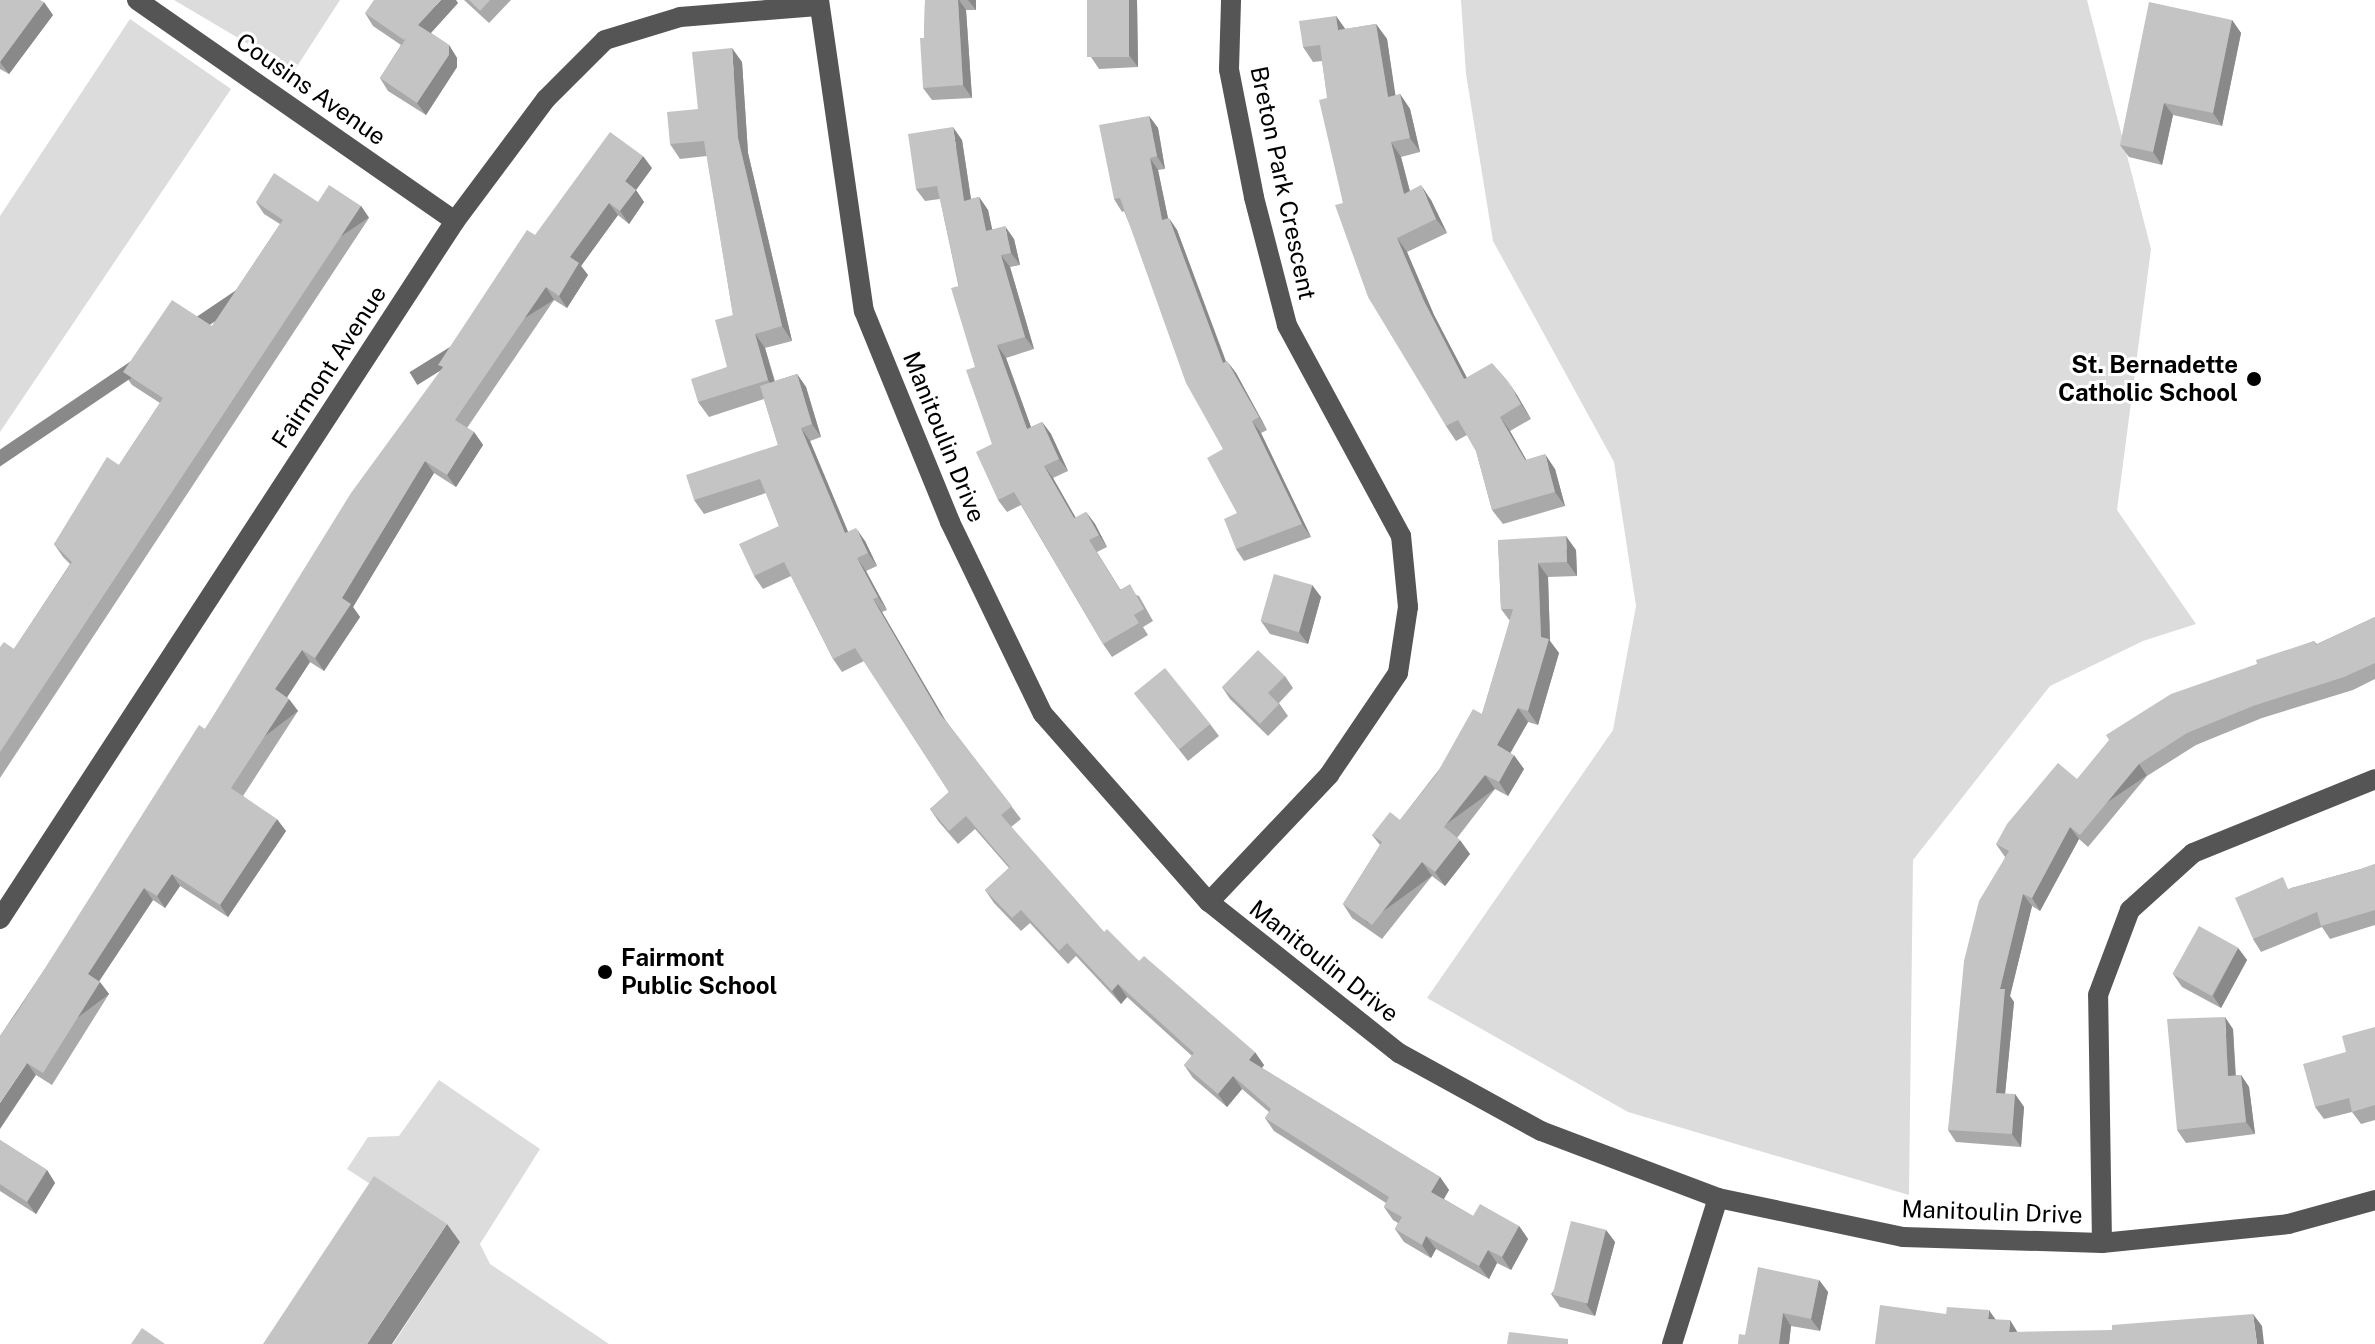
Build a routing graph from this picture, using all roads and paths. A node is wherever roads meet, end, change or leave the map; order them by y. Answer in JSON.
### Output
{"nodes":[{"id":1,"x":137,"y":0,"type":"edge"},
{"id":2,"x":1231,"y":0,"type":"edge"},
{"id":3,"x":819,"y":3,"type":"edge"},
{"id":4,"x":455,"y":221,"type":"junction"},
{"id":5,"x":2375,"y":779,"type":"edge"},
{"id":6,"x":1209,"y":902,"type":"junction"},
{"id":7,"x":0,"y":919,"type":"edge"},
{"id":8,"x":1718,"y":1198,"type":"junction"},
{"id":9,"x":2375,"y":1200,"type":"edge"},
{"id":10,"x":2102,"y":1243,"type":"junction"},
{"id":11,"x":1672,"y":1344,"type":"edge"}],
"edges":[{"from":1,"to":4,"type":"street","name":"Cousins Avenue"},
{"from":2,"to":6,"type":"street","name":"Breton Park Crescent"},
{"from":3,"to":4,"type":"street","name":"Fairmont Avenue"},
{"from":3,"to":6,"type":"street","name":"Manitoulin Drive"},
{"from":4,"to":7,"type":"street","name":"Fairmont Avenue"},
{"from":5,"to":10,"type":"street"},
{"from":6,"to":8,"type":"street","name":"Manitoulin Drive"},
{"from":8,"to":10,"type":"street","name":"Manitoulin Drive"},
{"from":8,"to":11,"type":"street"},
{"from":9,"to":10,"type":"street","name":"Manitoulin Drive"}]}
